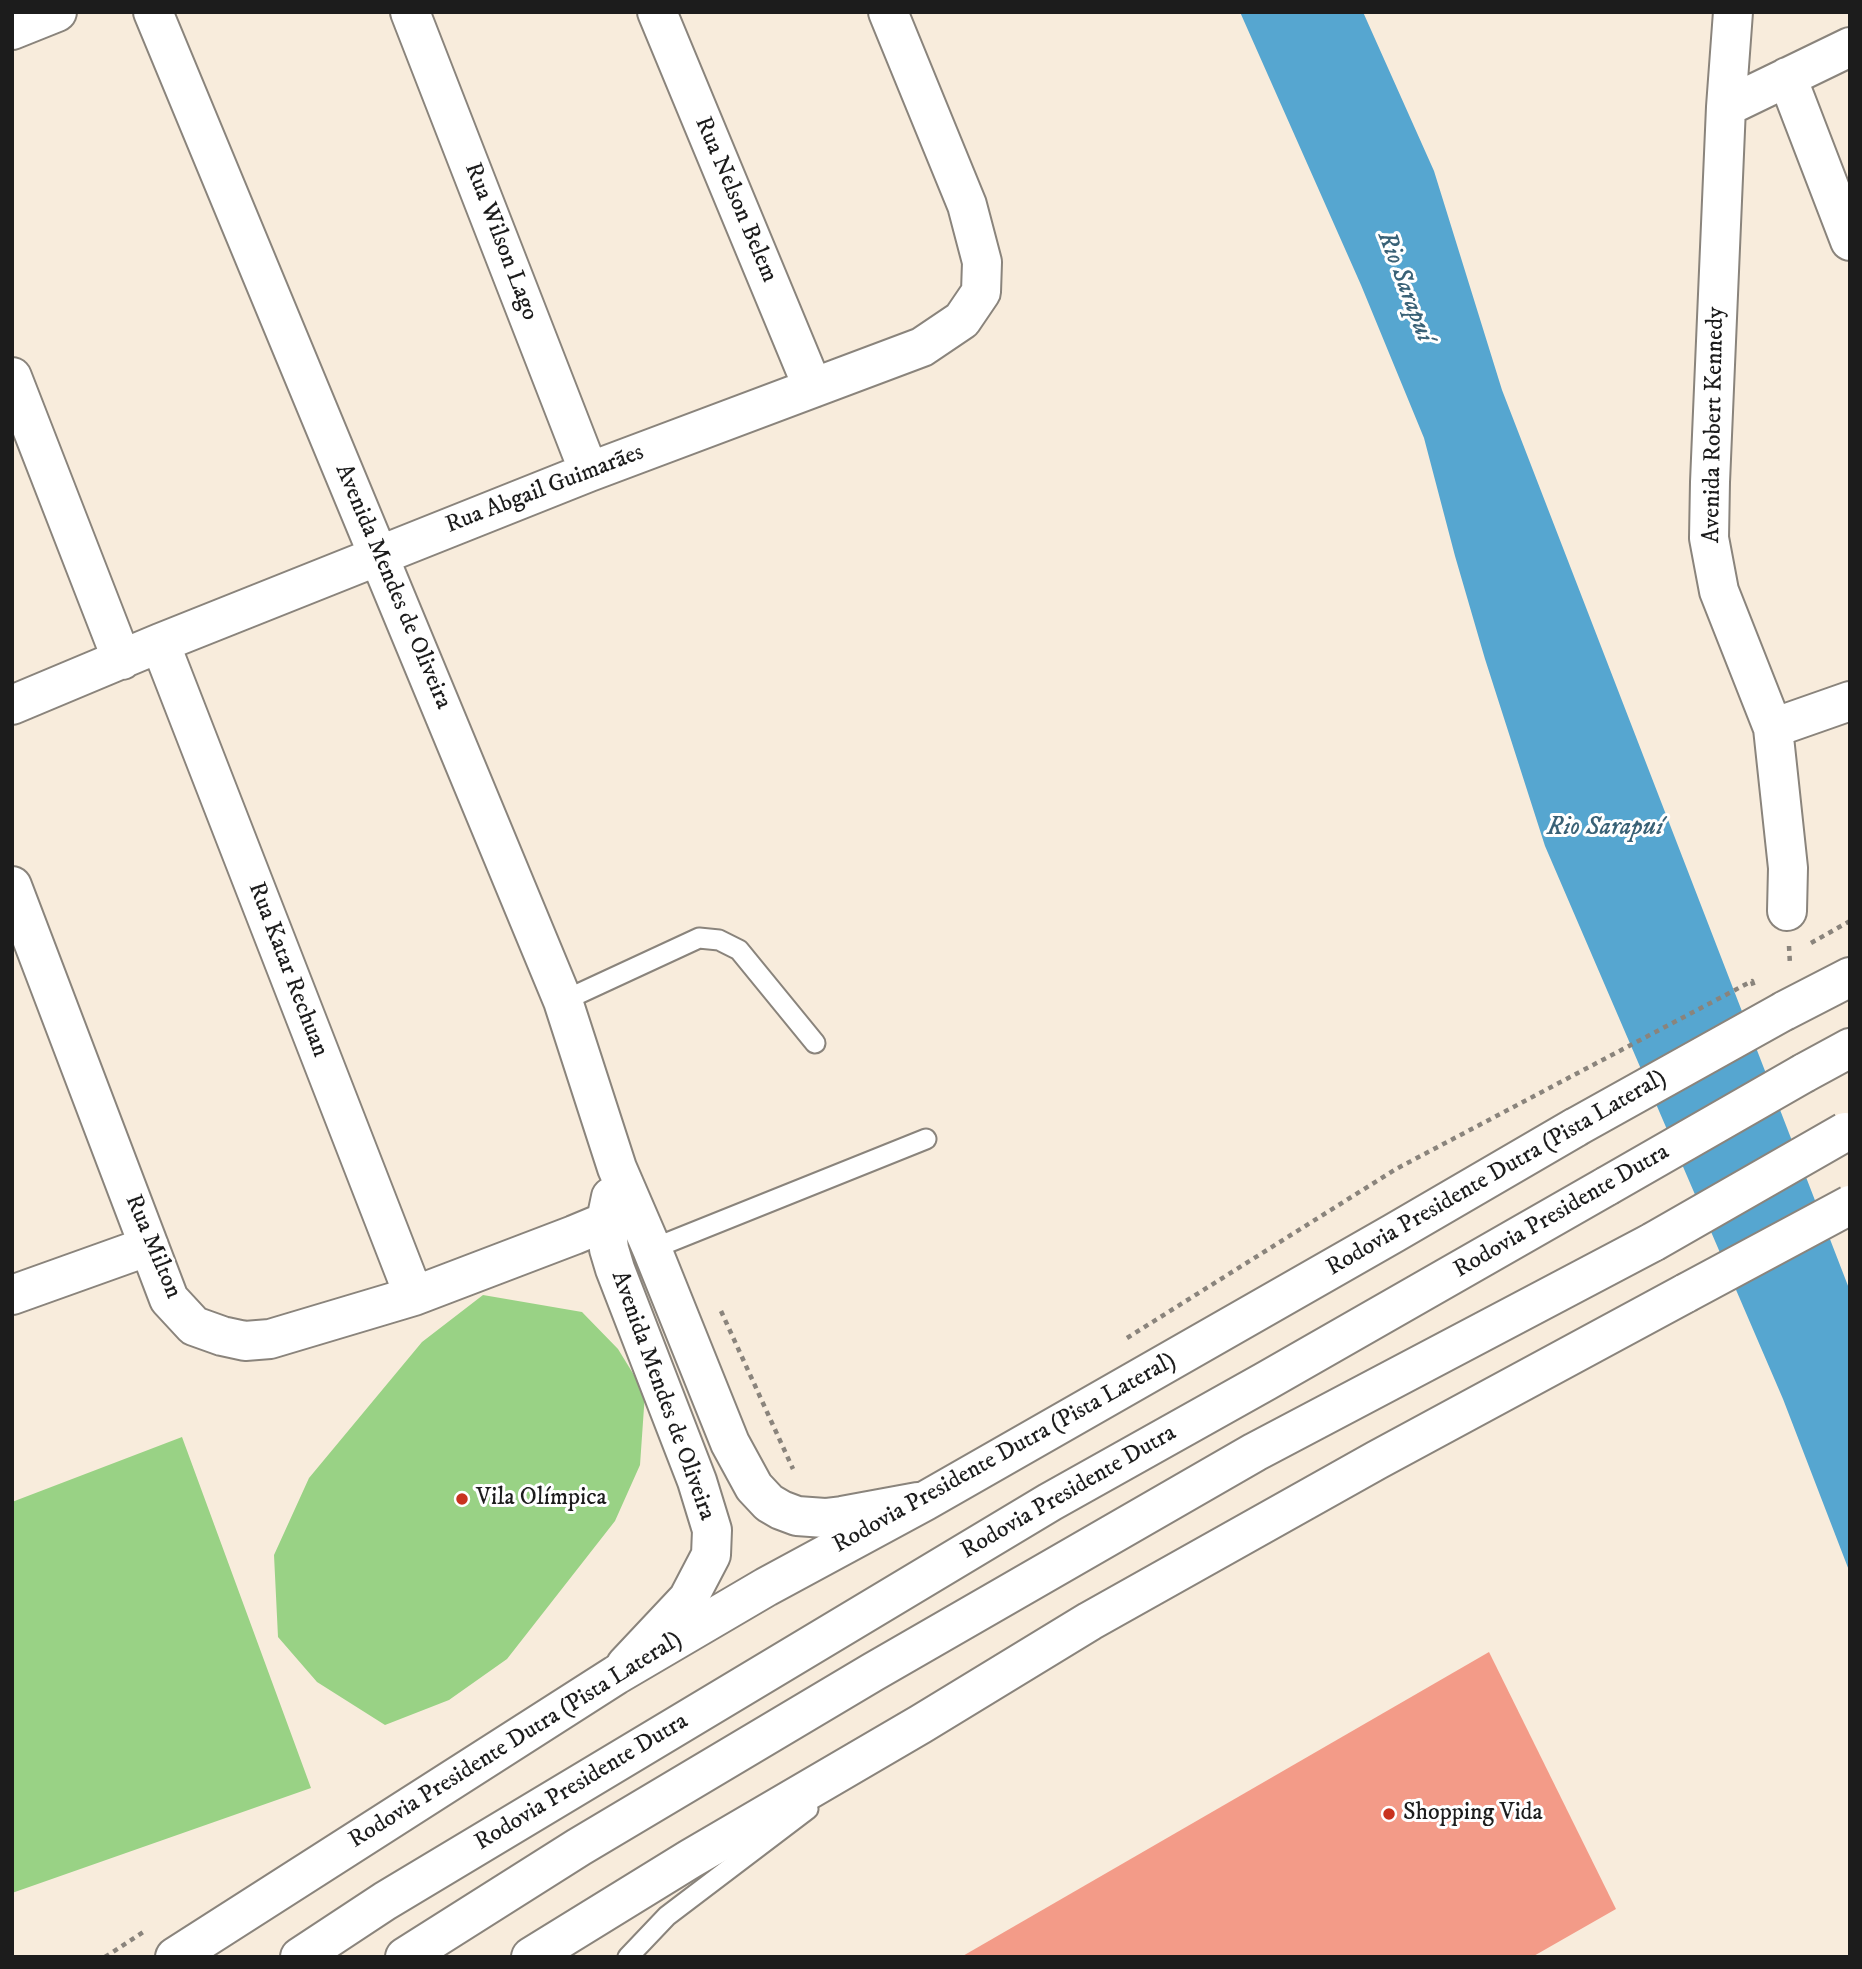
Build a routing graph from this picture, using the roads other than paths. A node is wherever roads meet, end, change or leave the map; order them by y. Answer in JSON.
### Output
{"nodes":[{"id":1,"x":57,"y":12,"type":"edge"},
{"id":2,"x":153,"y":12,"type":"edge"},
{"id":3,"x":410,"y":12,"type":"edge"},
{"id":4,"x":657,"y":12,"type":"edge"},
{"id":5,"x":888,"y":12,"type":"edge"},
{"id":6,"x":1733,"y":12,"type":"edge"},
{"id":7,"x":12,"y":30,"type":"edge"},
{"id":8,"x":1850,"y":47,"type":"edge"},
{"id":9,"x":1787,"y":77,"type":"junction"},
{"id":10,"x":1726,"y":107,"type":"junction"},
{"id":11,"x":1850,"y":241,"type":"edge"},
{"id":12,"x":12,"y":377,"type":"edge"},
{"id":13,"x":813,"y":388,"type":"junction"},
{"id":14,"x":589,"y":472,"type":"junction"},
{"id":15,"x":379,"y":556,"type":"junction"},
{"id":16,"x":160,"y":643,"type":"junction"},
{"id":17,"x":122,"y":660,"type":"junction"},
{"id":18,"x":1850,"y":701,"type":"edge"},
{"id":19,"x":12,"y":705,"type":"edge"},
{"id":20,"x":1773,"y":728,"type":"junction"},
{"id":21,"x":12,"y":886,"type":"edge"},
{"id":22,"x":1787,"y":911,"type":"dead end"},
{"id":23,"x":1850,"y":977,"type":"edge"},
{"id":24,"x":563,"y":1001,"type":"junction"},
{"id":25,"x":815,"y":1044,"type":"dead end"},
{"id":26,"x":1850,"y":1048,"type":"edge"},
{"id":27,"x":1848,"y":1130,"type":"edge"},
{"id":28,"x":926,"y":1139,"type":"dead end"},
{"id":29,"x":1850,"y":1205,"type":"edge"},
{"id":30,"x":620,"y":1215,"type":"junction"},
{"id":31,"x":149,"y":1246,"type":"junction"},
{"id":32,"x":652,"y":1249,"type":"junction"},
{"id":33,"x":12,"y":1295,"type":"edge"},
{"id":34,"x":414,"y":1296,"type":"junction"},
{"id":35,"x":925,"y":1501,"type":"junction"},
{"id":36,"x":616,"y":1675,"type":"junction"},
{"id":37,"x":921,"y":1724,"type":"junction"},
{"id":38,"x":175,"y":1957,"type":"edge"},
{"id":39,"x":300,"y":1957,"type":"edge"},
{"id":40,"x":405,"y":1957,"type":"edge"},
{"id":41,"x":531,"y":1957,"type":"edge"},
{"id":42,"x":628,"y":1957,"type":"edge"}],
"edges":[{"from":1,"to":7,"type":"main road"},
{"from":2,"to":15,"type":"main road","name":"Avenida Mendes de Oliveira"},
{"from":3,"to":14,"type":"main road","name":"Rua Wilson Lago"},
{"from":4,"to":13,"type":"main road","name":"Rua Nelson Belem"},
{"from":5,"to":13,"type":"main road","name":"Rua Abgail Guimarães"},
{"from":6,"to":10,"type":"main road","name":"Avenida Robert Kennedy"},
{"from":8,"to":9,"type":"main road"},
{"from":9,"to":10,"type":"main road"},
{"from":9,"to":11,"type":"main road"},
{"from":10,"to":20,"type":"main road","name":"Avenida Robert Kennedy"},
{"from":12,"to":17,"type":"main road"},
{"from":13,"to":14,"type":"main road","name":"Rua Abgail Guimarães"},
{"from":14,"to":15,"type":"main road","name":"Rua Abgail Guimarães"},
{"from":15,"to":16,"type":"main road","name":"Rua Abgail Guimarães"},
{"from":15,"to":24,"type":"main road","name":"Avenida Mendes de Oliveira"},
{"from":16,"to":17,"type":"main road","name":"Rua Abgail Guimarães"},
{"from":16,"to":34,"type":"main road","name":"Rua Katar Rechuan"},
{"from":17,"to":19,"type":"main road","name":"Rua Abgail Guimarães"},
{"from":18,"to":20,"type":"main road"},
{"from":20,"to":22,"type":"main road","name":"Avenida Robert Kennedy"},
{"from":21,"to":31,"type":"main road","name":"Rua Milton"},
{"from":23,"to":35,"type":"main road","name":"Rodovia Presidente Dutra (Pista Lateral)","bridge":true},
{"from":24,"to":25,"type":"lane"},
{"from":24,"to":30,"type":"main road","name":"Avenida Mendes de Oliveira"},
{"from":26,"to":39,"type":"main road","name":"Rodovia Presidente Dutra","bridge":true},
{"from":27,"to":40,"type":"main road","bridge":true},
{"from":28,"to":32,"type":"lane"},
{"from":29,"to":37,"type":"main road","bridge":true},
{"from":30,"to":32,"type":"main road","name":"Avenida Mendes de Oliveira"},
{"from":30,"to":34,"type":"main road","name":"Rua Milton"},
{"from":30,"to":36,"type":"main road","name":"Avenida Mendes de Oliveira"},
{"from":31,"to":33,"type":"main road"},
{"from":31,"to":34,"type":"main road","name":"Rua Milton"},
{"from":32,"to":35,"type":"main road","name":"Avenida Mendes de Oliveira"},
{"from":35,"to":36,"type":"main road","name":"Rodovia Presidente Dutra (Pista Lateral)"},
{"from":36,"to":38,"type":"main road","name":"Rodovia Presidente Dutra (Pista Lateral)"},
{"from":37,"to":41,"type":"main road"},
{"from":37,"to":42,"type":"lane"}]}
